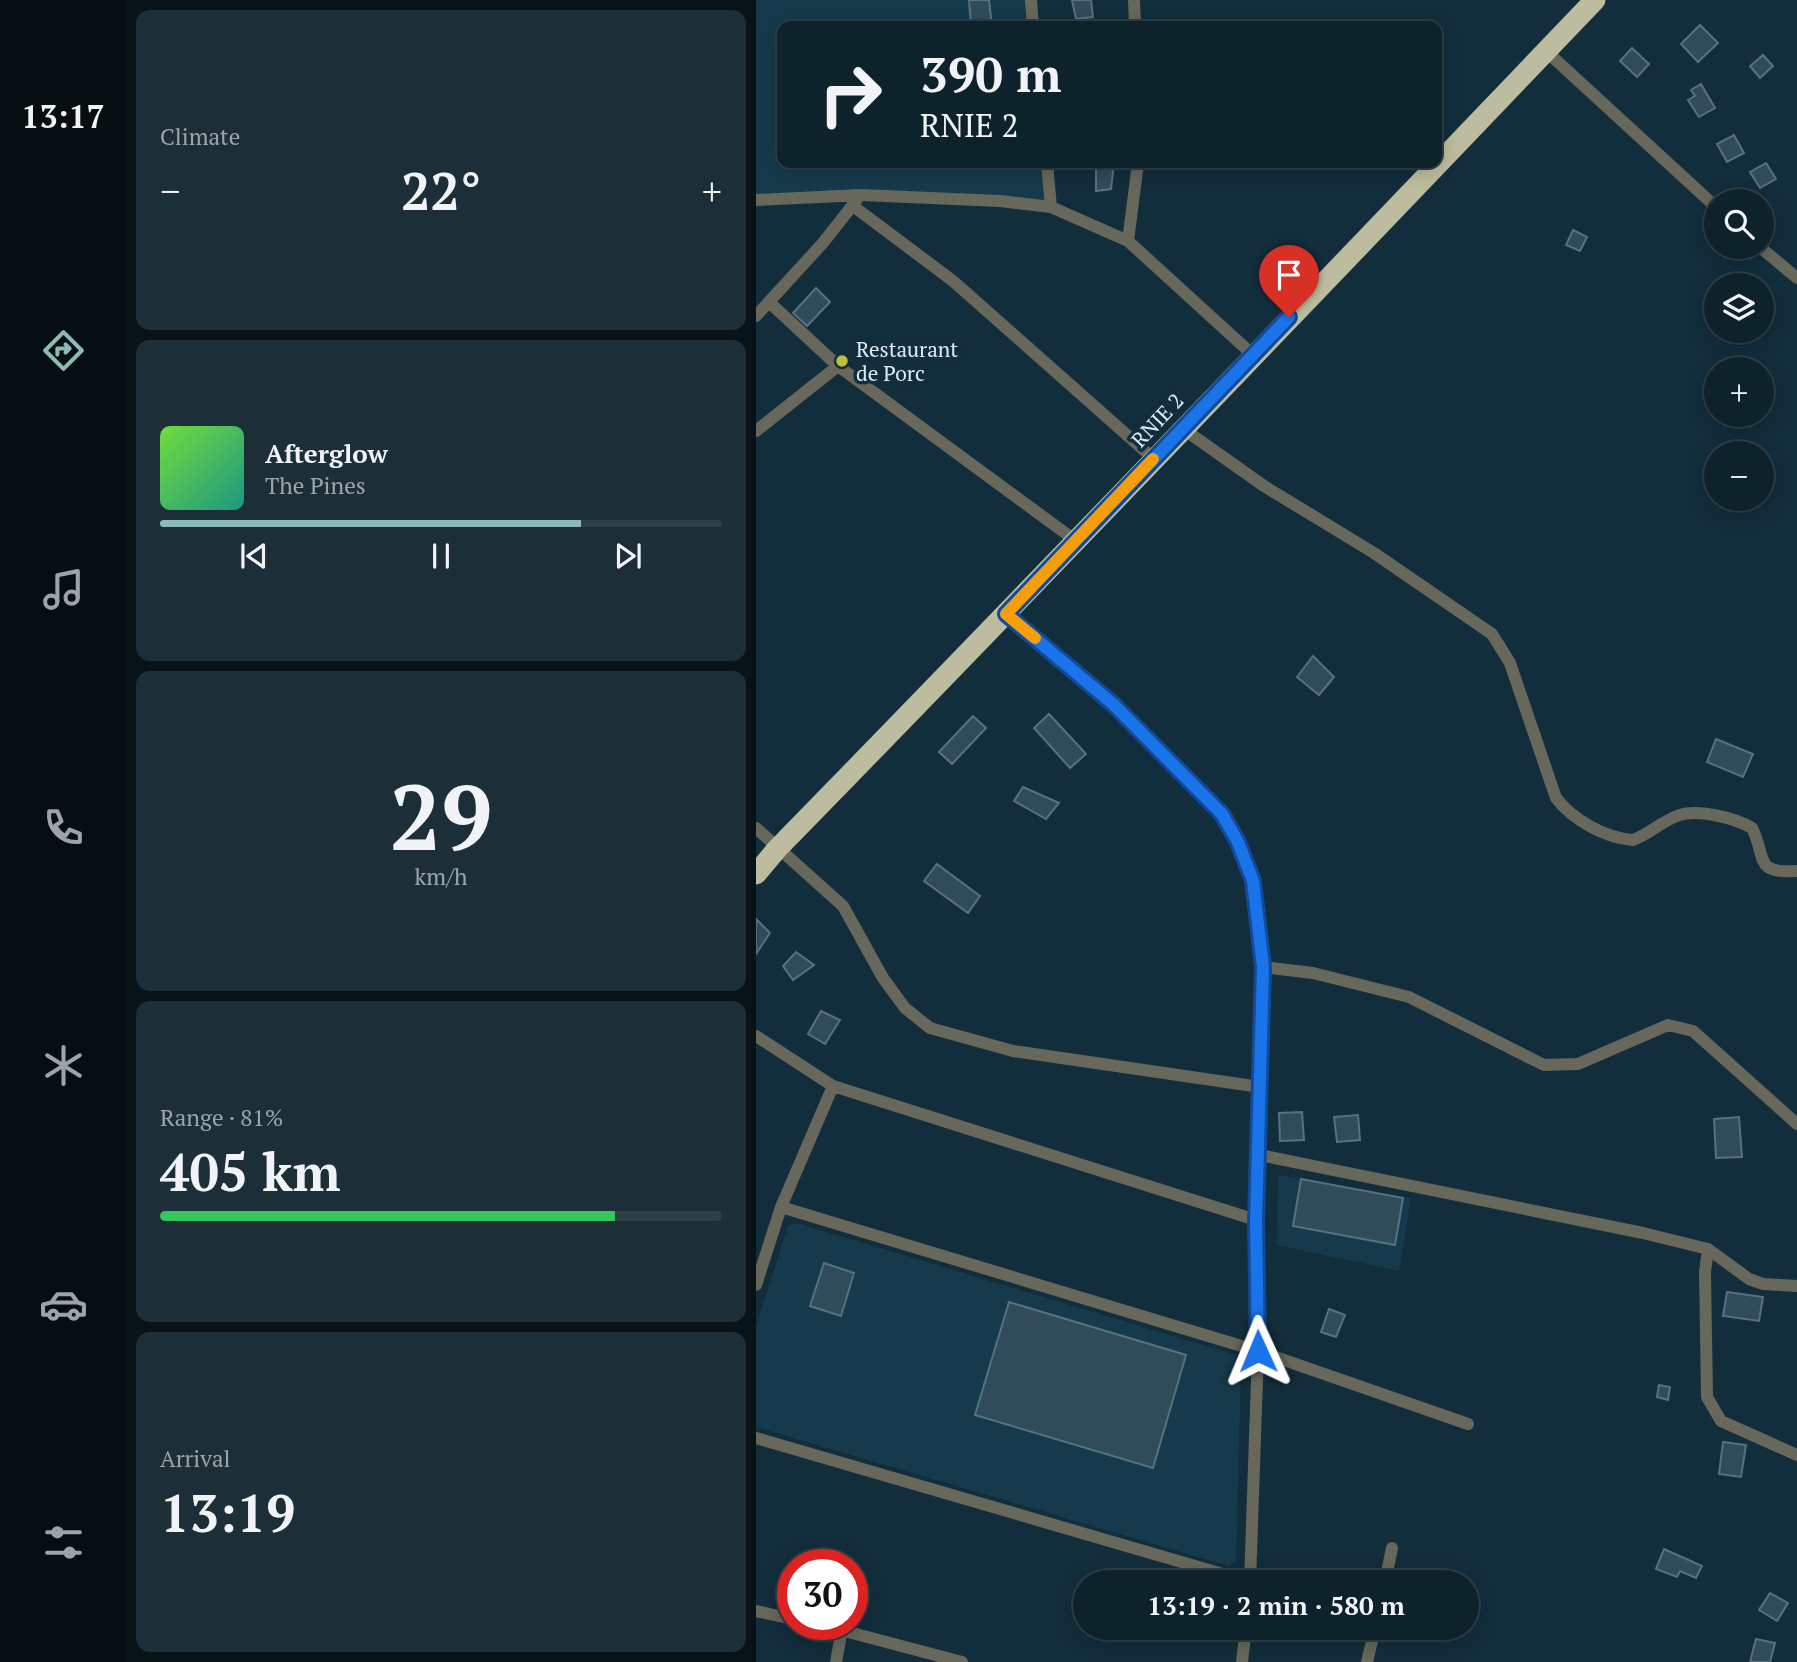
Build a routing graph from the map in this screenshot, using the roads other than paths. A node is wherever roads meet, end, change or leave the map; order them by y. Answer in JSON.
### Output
{"nodes":[{"id":1,"x":1031,"y":0,"type":"edge"},
{"id":2,"x":1134,"y":0,"type":"edge"},
{"id":3,"x":1595,"y":0,"type":"edge"},
{"id":4,"x":1033,"y":21,"type":"edge"},
{"id":5,"x":1135,"y":21,"type":"edge"},
{"id":6,"x":1546,"y":51,"type":"junction"},
{"id":7,"x":1442,"y":159,"type":"edge"},
{"id":8,"x":1047,"y":168,"type":"edge"},
{"id":9,"x":1137,"y":168,"type":"edge"},
{"id":10,"x":1433,"y":168,"type":"edge"},
{"id":11,"x":1704,"y":196,"type":"edge"},
{"id":12,"x":756,"y":200,"type":"edge"},
{"id":13,"x":857,"y":201,"type":"junction"},
{"id":14,"x":1051,"y":208,"type":"junction"},
{"id":15,"x":1128,"y":241,"type":"junction"},
{"id":16,"x":1774,"y":259,"type":"edge"},
{"id":17,"x":1797,"y":278,"type":"edge"},
{"id":18,"x":769,"y":302,"type":"junction"},
{"id":19,"x":756,"y":316,"type":"edge"},
{"id":20,"x":1253,"y":355,"type":"junction"},
{"id":21,"x":838,"y":366,"type":"junction"},
{"id":22,"x":1182,"y":428,"type":"junction"},
{"id":23,"x":756,"y":431,"type":"edge"},
{"id":24,"x":1154,"y":458,"type":"junction"},
{"id":25,"x":1076,"y":541,"type":"junction"},
{"id":26,"x":1006,"y":614,"type":"junction"},
{"id":27,"x":756,"y":828,"type":"edge"},
{"id":28,"x":777,"y":849,"type":"junction"},
{"id":29,"x":1797,"y":870,"type":"edge"},
{"id":30,"x":756,"y":874,"type":"edge"},
{"id":31,"x":1263,"y":967,"type":"junction"},
{"id":32,"x":756,"y":1036,"type":"edge"},
{"id":33,"x":833,"y":1087,"type":"junction"},
{"id":34,"x":1260,"y":1087,"type":"junction"},
{"id":35,"x":1797,"y":1124,"type":"edge"},
{"id":36,"x":1260,"y":1155,"type":"junction"},
{"id":37,"x":781,"y":1207,"type":"junction"},
{"id":38,"x":1256,"y":1220,"type":"junction"},
{"id":39,"x":1708,"y":1249,"type":"junction"},
{"id":40,"x":756,"y":1285,"type":"edge"},
{"id":41,"x":1797,"y":1286,"type":"edge"},
{"id":42,"x":1258,"y":1351,"type":"junction"},
{"id":43,"x":1468,"y":1424,"type":"dead end"},
{"id":44,"x":756,"y":1438,"type":"edge"},
{"id":45,"x":1797,"y":1455,"type":"edge"},
{"id":46,"x":1392,"y":1548,"type":"dead end"},
{"id":47,"x":1209,"y":1570,"type":"edge"},
{"id":48,"x":1250,"y":1570,"type":"edge"},
{"id":49,"x":1387,"y":1570,"type":"edge"},
{"id":50,"x":756,"y":1611,"type":"edge"},
{"id":51,"x":777,"y":1616,"type":"edge"},
{"id":52,"x":868,"y":1636,"type":"edge"},
{"id":53,"x":840,"y":1640,"type":"edge"},
{"id":54,"x":1245,"y":1640,"type":"edge"},
{"id":55,"x":1372,"y":1640,"type":"edge"},
{"id":56,"x":836,"y":1662,"type":"edge"},
{"id":57,"x":962,"y":1662,"type":"edge"},
{"id":58,"x":1242,"y":1662,"type":"edge"},
{"id":59,"x":1367,"y":1662,"type":"edge"}],
"edges":[{"from":1,"to":4,"type":"street"},
{"from":2,"to":5,"type":"street"},
{"from":3,"to":6,"type":"highway","name":"RNIE 2","number":"RNIE 2"},
{"from":6,"to":7,"type":"highway","name":"RNIE 2","number":"RNIE 2"},
{"from":6,"to":11,"type":"street"},
{"from":8,"to":14,"type":"street"},
{"from":9,"to":15,"type":"street"},
{"from":10,"to":20,"type":"highway","name":"RNIE 2","number":"RNIE 2"},
{"from":12,"to":13,"type":"street"},
{"from":13,"to":14,"type":"street"},
{"from":13,"to":18,"type":"street"},
{"from":13,"to":24,"type":"street"},
{"from":14,"to":15,"type":"street"},
{"from":15,"to":20,"type":"street"},
{"from":16,"to":17,"type":"street"},
{"from":18,"to":19,"type":"street"},
{"from":18,"to":21,"type":"street"},
{"from":20,"to":22,"type":"highway","name":"RNIE 2","number":"RNIE 2"},
{"from":21,"to":23,"type":"street"},
{"from":21,"to":25,"type":"street"},
{"from":22,"to":24,"type":"highway","name":"RNIE 2","number":"RNIE 2"},
{"from":22,"to":29,"type":"street"},
{"from":24,"to":25,"type":"highway","name":"RNIE 2","number":"RNIE 2"},
{"from":25,"to":26,"type":"highway","name":"RNIE 2","number":"RNIE 2"},
{"from":26,"to":28,"type":"highway","name":"RNIE 2","number":"RNIE 2"},
{"from":26,"to":31,"type":"street"},
{"from":27,"to":28,"type":"street"},
{"from":28,"to":30,"type":"highway","name":"RNIE 2","number":"RNIE 2"},
{"from":28,"to":34,"type":"street"},
{"from":31,"to":34,"type":"street"},
{"from":31,"to":35,"type":"street"},
{"from":32,"to":33,"type":"street"},
{"from":33,"to":37,"type":"street"},
{"from":33,"to":38,"type":"street"},
{"from":34,"to":36,"type":"street"},
{"from":36,"to":38,"type":"street"},
{"from":36,"to":39,"type":"street"},
{"from":37,"to":40,"type":"street"},
{"from":37,"to":42,"type":"street"},
{"from":38,"to":42,"type":"street"},
{"from":39,"to":41,"type":"street"},
{"from":39,"to":45,"type":"street"},
{"from":42,"to":43,"type":"street"},
{"from":42,"to":48,"type":"street"},
{"from":44,"to":47,"type":"street"},
{"from":46,"to":49,"type":"street"},
{"from":50,"to":51,"type":"street"},
{"from":52,"to":57,"type":"street"},
{"from":53,"to":56,"type":"street"},
{"from":54,"to":58,"type":"street"},
{"from":55,"to":59,"type":"street"}]}
